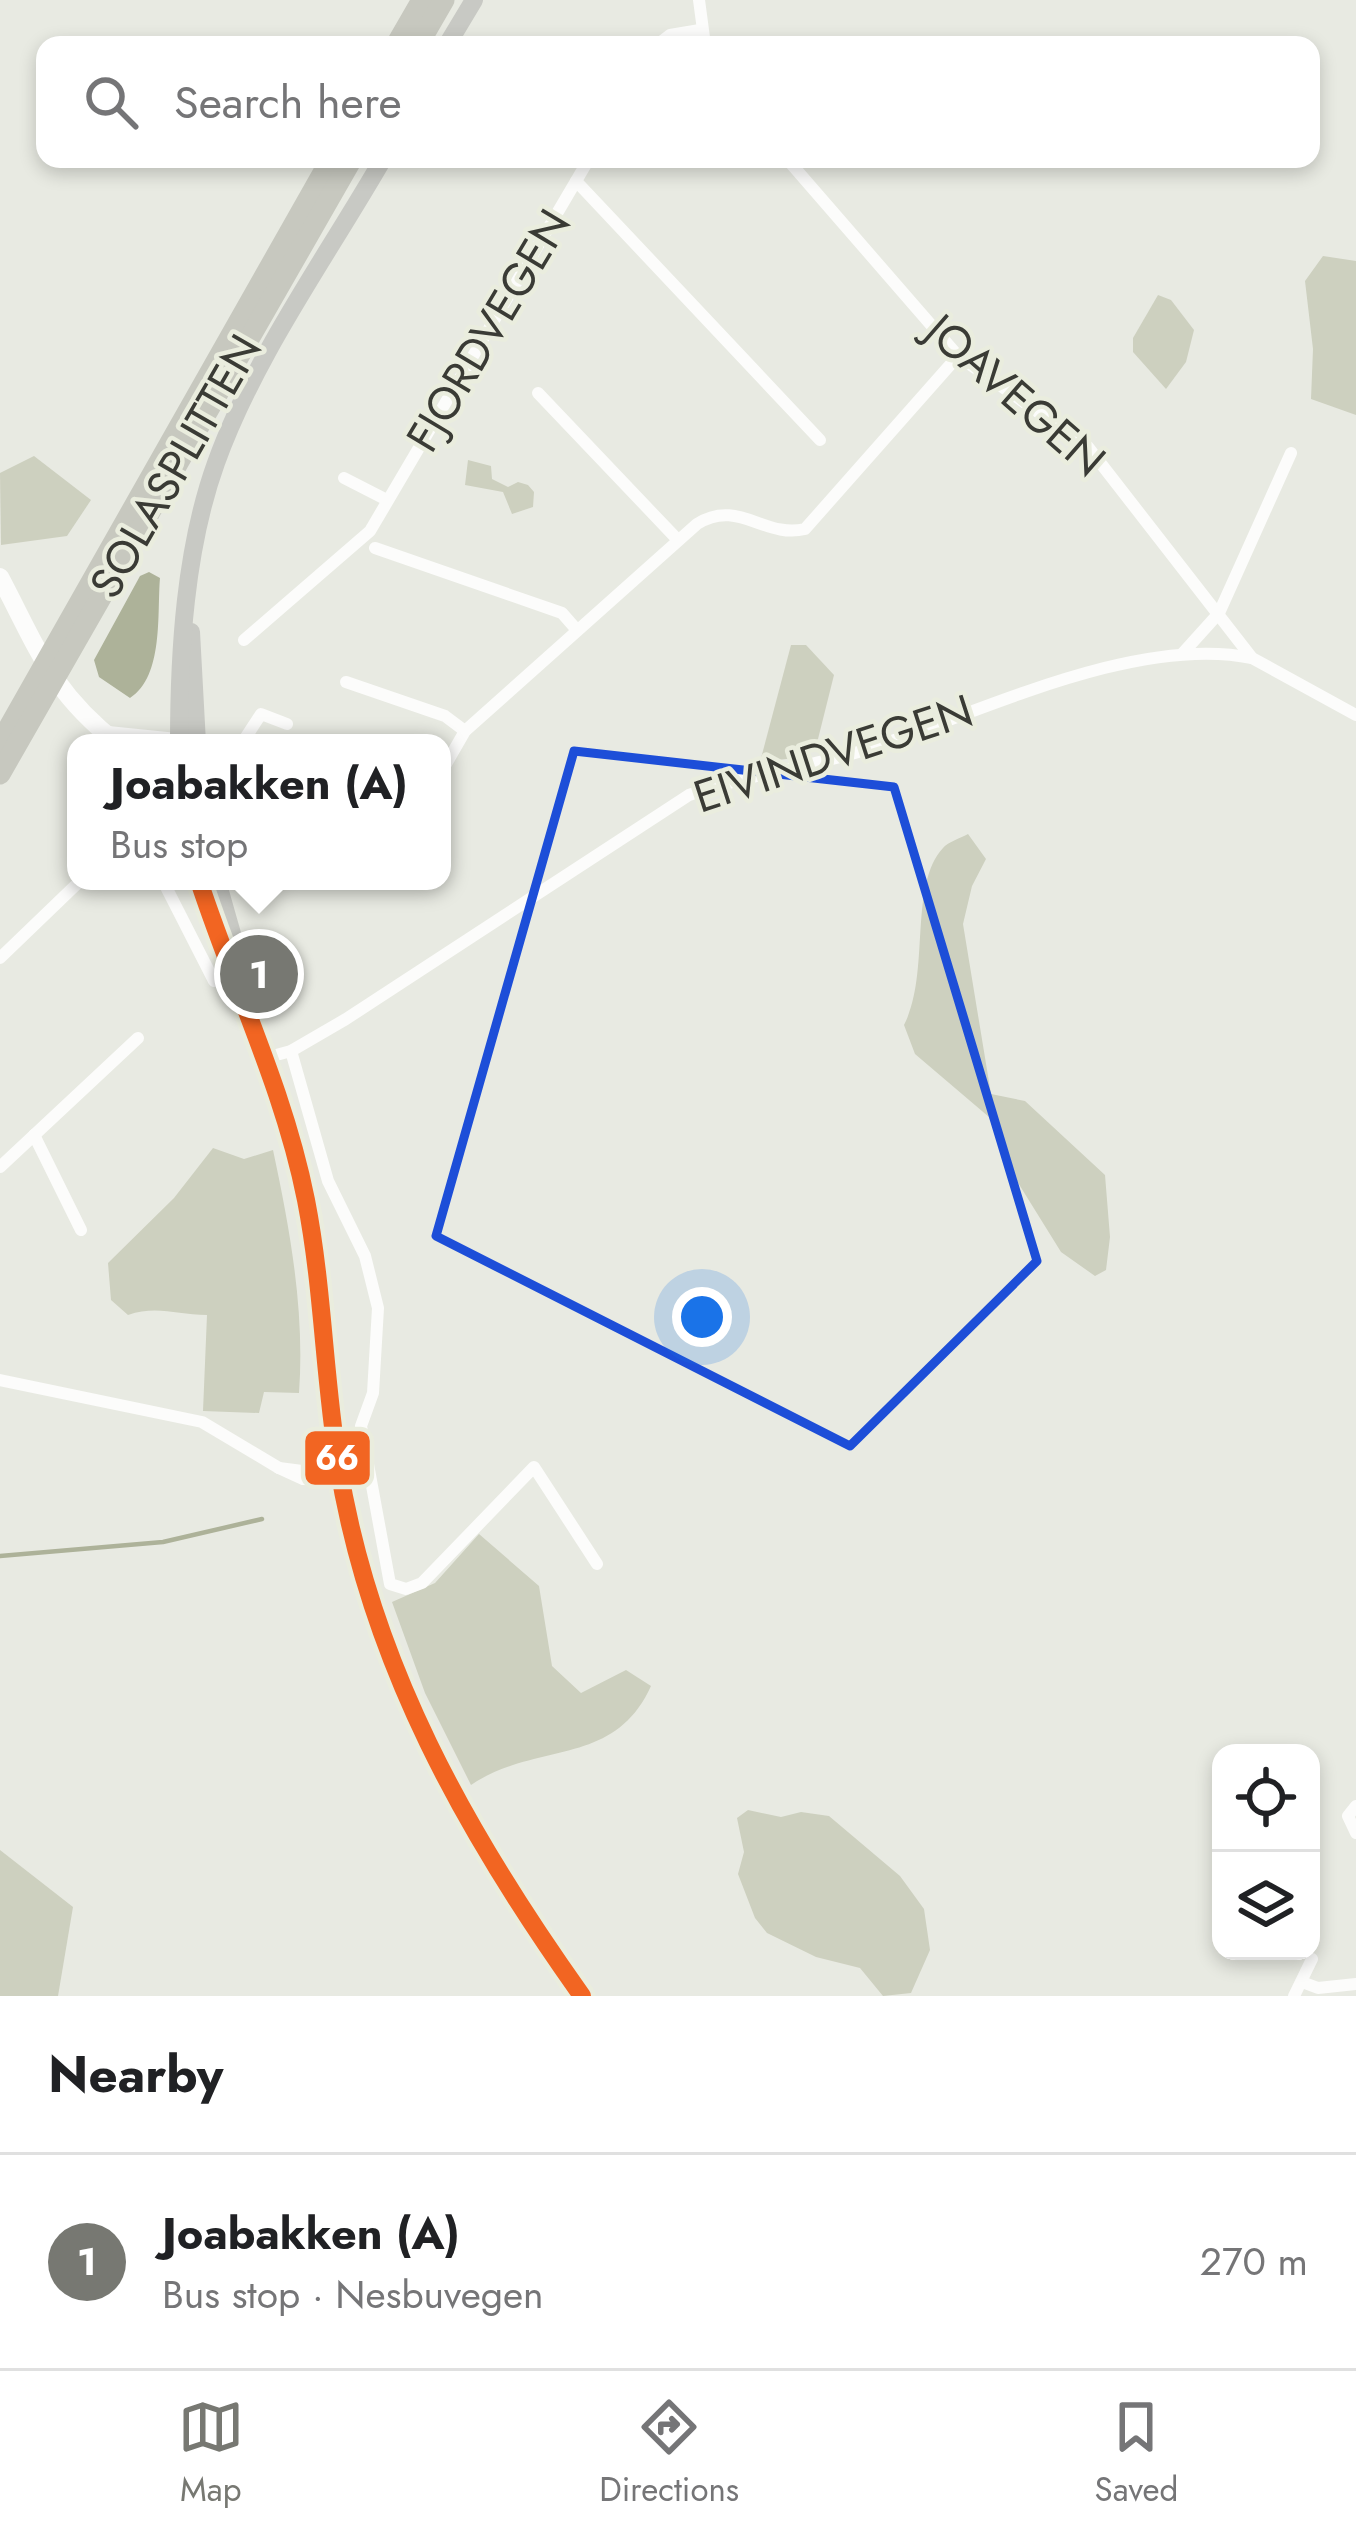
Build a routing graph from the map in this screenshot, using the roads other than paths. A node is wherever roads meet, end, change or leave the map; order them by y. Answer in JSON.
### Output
{"nodes":[{"id":1,"x":422,"y":0,"type":"edge"},
{"id":2,"x":444,"y":0,"type":"edge"},
{"id":3,"x":474,"y":0,"type":"edge"},
{"id":4,"x":699,"y":0,"type":"edge"},
{"id":5,"x":700,"y":30,"type":"junction"},
{"id":6,"x":401,"y":36,"type":"edge"},
{"id":7,"x":423,"y":36,"type":"edge"},
{"id":8,"x":452,"y":36,"type":"edge"},
{"id":9,"x":669,"y":36,"type":"edge"},
{"id":10,"x":702,"y":36,"type":"edge"},
{"id":11,"x":327,"y":168,"type":"edge"},
{"id":12,"x":347,"y":168,"type":"edge"},
{"id":13,"x":378,"y":168,"type":"edge"},
{"id":14,"x":584,"y":168,"type":"edge"},
{"id":15,"x":795,"y":168,"type":"edge"},
{"id":16,"x":576,"y":181,"type":"junction"},
{"id":17,"x":958,"y":356,"type":"junction"},
{"id":18,"x":538,"y":393,"type":"dead end"},
{"id":19,"x":820,"y":440,"type":"dead end"},
{"id":20,"x":1291,"y":453,"type":"dead end"},
{"id":21,"x":344,"y":478,"type":"dead end"},
{"id":22,"x":387,"y":500,"type":"junction"},
{"id":23,"x":676,"y":538,"type":"junction"},
{"id":24,"x":375,"y":548,"type":"dead end"},
{"id":25,"x":0,"y":577,"type":"edge"},
{"id":26,"x":1219,"y":613,"type":"junction"},
{"id":27,"x":576,"y":629,"type":"junction"},
{"id":28,"x":244,"y":640,"type":"dead end"},
{"id":29,"x":1181,"y":655,"type":"junction"},
{"id":30,"x":1252,"y":658,"type":"junction"},
{"id":31,"x":346,"y":682,"type":"dead end"},
{"id":32,"x":1356,"y":715,"type":"edge"},
{"id":33,"x":286,"y":724,"type":"dead end"},
{"id":34,"x":465,"y":731,"type":"junction"},
{"id":35,"x":106,"y":734,"type":"edge"},
{"id":36,"x":185,"y":734,"type":"edge"},
{"id":37,"x":248,"y":734,"type":"edge"},
{"id":38,"x":0,"y":743,"type":"edge"},
{"id":39,"x":451,"y":755,"type":"edge"},
{"id":40,"x":0,"y":775,"type":"edge"},
{"id":41,"x":71,"y":890,"type":"edge"},
{"id":42,"x":169,"y":890,"type":"edge"},
{"id":43,"x":202,"y":890,"type":"edge"},
{"id":44,"x":218,"y":890,"type":"edge"},
{"id":45,"x":0,"y":958,"type":"edge"},
{"id":46,"x":225,"y":978,"type":"junction"},
{"id":47,"x":138,"y":1038,"type":"dead end"},
{"id":48,"x":291,"y":1051,"type":"junction"},
{"id":49,"x":265,"y":1058,"type":"junction"},
{"id":50,"x":34,"y":1135,"type":"junction"},
{"id":51,"x":0,"y":1167,"type":"edge"},
{"id":52,"x":81,"y":1230,"type":"dead end"},
{"id":53,"x":0,"y":1380,"type":"edge"},
{"id":54,"x":339,"y":1471,"type":"junction"},
{"id":55,"x":597,"y":1564,"type":"dead end"},
{"id":56,"x":1356,"y":1806,"type":"edge"},
{"id":57,"x":1356,"y":1833,"type":"edge"},
{"id":58,"x":538,"y":1927,"type":"junction"},
{"id":59,"x":1312,"y":1960,"type":"edge"},
{"id":60,"x":1302,"y":1982,"type":"junction"},
{"id":61,"x":1356,"y":1984,"type":"edge"},
{"id":62,"x":582,"y":1996,"type":"edge"},
{"id":63,"x":595,"y":1996,"type":"edge"},
{"id":64,"x":1294,"y":1996,"type":"edge"}],
"edges":[{"from":1,"to":6,"type":"highway"},
{"from":2,"to":7,"type":"highway"},
{"from":3,"to":8,"type":"main road"},
{"from":4,"to":5,"type":"street"},
{"from":5,"to":9,"type":"street"},
{"from":5,"to":10,"type":"street"},
{"from":11,"to":38,"type":"highway","name":"SOLASPLITTEN"},
{"from":12,"to":40,"type":"highway","name":"SOLASPLITTEN"},
{"from":13,"to":36,"type":"main road"},
{"from":14,"to":16,"type":"street","name":"FJORDVEGEN"},
{"from":15,"to":17,"type":"street","name":"JOAVEGEN"},
{"from":16,"to":19,"type":"street"},
{"from":16,"to":22,"type":"street","name":"FJORDVEGEN"},
{"from":17,"to":23,"type":"street"},
{"from":17,"to":26,"type":"street","name":"JOAVEGEN"},
{"from":18,"to":23,"type":"street"},
{"from":20,"to":26,"type":"street"},
{"from":21,"to":22,"type":"street","name":"FJORDVEGEN"},
{"from":22,"to":28,"type":"street","name":"FJORDVEGEN"},
{"from":23,"to":27,"type":"street"},
{"from":24,"to":27,"type":"street"},
{"from":25,"to":35,"type":"street"},
{"from":26,"to":29,"type":"street"},
{"from":26,"to":30,"type":"street","name":"JOAVEGEN"},
{"from":27,"to":34,"type":"street"},
{"from":29,"to":30,"type":"street","name":"EIVINDVEGEN"},
{"from":29,"to":48,"type":"street","name":"EIVINDVEGEN"},
{"from":30,"to":32,"type":"street","name":"JOAVEGEN"},
{"from":31,"to":34,"type":"street"},
{"from":33,"to":37,"type":"street"},
{"from":34,"to":39,"type":"street"},
{"from":41,"to":45,"type":"street"},
{"from":42,"to":46,"type":"street"},
{"from":43,"to":46,"type":"main road"},
{"from":44,"to":46,"type":"main road"},
{"from":46,"to":49,"type":"main road"},
{"from":47,"to":50,"type":"street"},
{"from":48,"to":49,"type":"street","name":"EIVINDVEGEN"},
{"from":48,"to":55,"type":"street"},
{"from":49,"to":54,"type":"main road"},
{"from":50,"to":51,"type":"street"},
{"from":50,"to":52,"type":"street"},
{"from":53,"to":54,"type":"street"},
{"from":54,"to":58,"type":"main road"},
{"from":56,"to":57,"type":"street"},
{"from":58,"to":62,"type":"main road"},
{"from":58,"to":63,"type":"main road"},
{"from":59,"to":60,"type":"street"},
{"from":60,"to":61,"type":"street"},
{"from":60,"to":64,"type":"street"}]}
